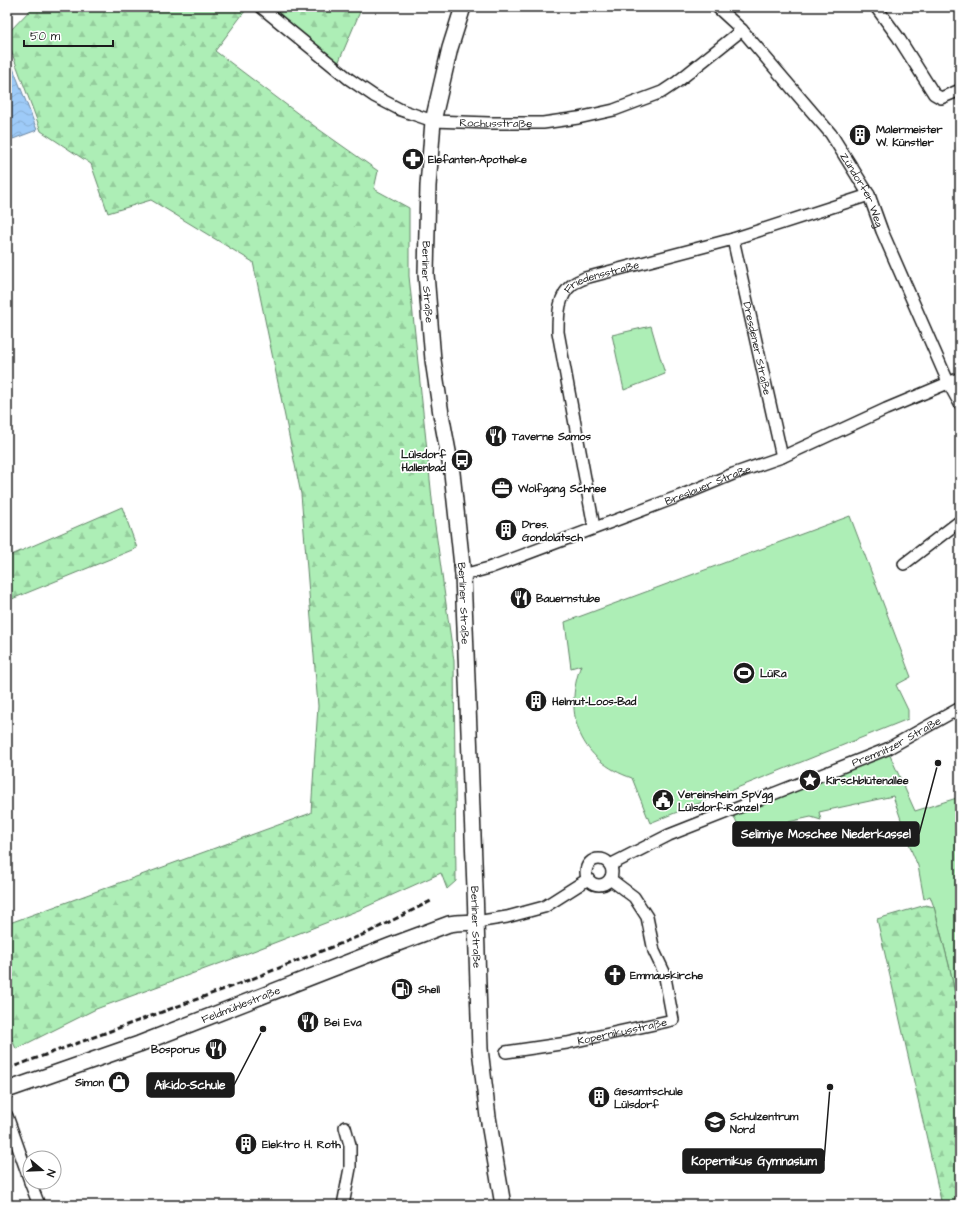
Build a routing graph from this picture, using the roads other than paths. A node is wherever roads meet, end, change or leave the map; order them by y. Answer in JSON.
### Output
{"nodes":[{"id":1,"x":261,"y":7,"type":"edge"},
{"id":2,"x":463,"y":7,"type":"edge"},
{"id":3,"x":717,"y":7,"type":"edge"},
{"id":4,"x":876,"y":7,"type":"edge"},
{"id":5,"x":742,"y":30,"type":"junction"},
{"id":6,"x":960,"y":90,"type":"edge"},
{"id":7,"x":433,"y":121,"type":"junction"},
{"id":8,"x":869,"y":195,"type":"junction"},
{"id":9,"x":733,"y":239,"type":"junction"},
{"id":10,"x":960,"y":378,"type":"edge"},
{"id":11,"x":949,"y":384,"type":"junction"},
{"id":12,"x":960,"y":404,"type":"edge"},
{"id":13,"x":782,"y":457,"type":"junction"},
{"id":14,"x":960,"y":521,"type":"edge"},
{"id":15,"x":594,"y":527,"type":"junction"},
{"id":16,"x":904,"y":564,"type":"dead end"},
{"id":17,"x":463,"y":575,"type":"junction"},
{"id":18,"x":960,"y":708,"type":"edge"},
{"id":19,"x":610,"y":865,"type":"junction"},
{"id":20,"x":588,"y":879,"type":"junction"},
{"id":21,"x":610,"y":879,"type":"junction"},
{"id":22,"x":476,"y":922,"type":"junction"},
{"id":23,"x":506,"y":1052,"type":"dead end"},
{"id":24,"x":7,"y":1090,"type":"edge"},
{"id":25,"x":7,"y":1116,"type":"edge"},
{"id":26,"x":345,"y":1127,"type":"dead end"},
{"id":27,"x":22,"y":1158,"type":"edge"},
{"id":28,"x":33,"y":1190,"type":"edge"},
{"id":29,"x":39,"y":1205,"type":"edge"},
{"id":30,"x":342,"y":1205,"type":"edge"},
{"id":31,"x":502,"y":1205,"type":"edge"}],
"edges":[{"from":1,"to":7,"type":"street","name":"Rochusstraße"},
{"from":2,"to":7,"type":"street","name":"Berliner Straße"},
{"from":3,"to":5,"type":"street","name":"Zündorfer Weg"},
{"from":4,"to":6,"type":"street"},
{"from":5,"to":7,"type":"street","name":"Rochusstraße"},
{"from":5,"to":8,"type":"street","name":"Zündorfer Weg"},
{"from":7,"to":17,"type":"street","name":"Berliner Straße"},
{"from":8,"to":9,"type":"street","name":"Friedensstraße"},
{"from":8,"to":11,"type":"street","name":"Zündorfer Weg"},
{"from":9,"to":13,"type":"street","name":"Dresdener Straße"},
{"from":9,"to":15,"type":"street","name":"Friedensstraße"},
{"from":10,"to":11,"type":"street","name":"Breslauer Straße"},
{"from":11,"to":12,"type":"street","name":"Zündorfer Weg"},
{"from":11,"to":13,"type":"street","name":"Breslauer Straße"},
{"from":13,"to":15,"type":"street","name":"Breslauer Straße"},
{"from":14,"to":16,"type":"street"},
{"from":15,"to":17,"type":"street","name":"Breslauer Straße"},
{"from":17,"to":22,"type":"street","name":"Berliner Straße"},
{"from":18,"to":19,"type":"street","name":"Premnitzer Straße"},
{"from":19,"to":20,"type":"street"},
{"from":19,"to":21,"type":"street"},
{"from":20,"to":21,"type":"street"},
{"from":20,"to":22,"type":"street"},
{"from":21,"to":23,"type":"street","name":"Kopernikusstraße"},
{"from":22,"to":24,"type":"street","name":"Feldmühlestraße"},
{"from":22,"to":31,"type":"street","name":"Berliner Straße"},
{"from":25,"to":27,"type":"street"},
{"from":26,"to":30,"type":"street"},
{"from":28,"to":29,"type":"street"}]}
